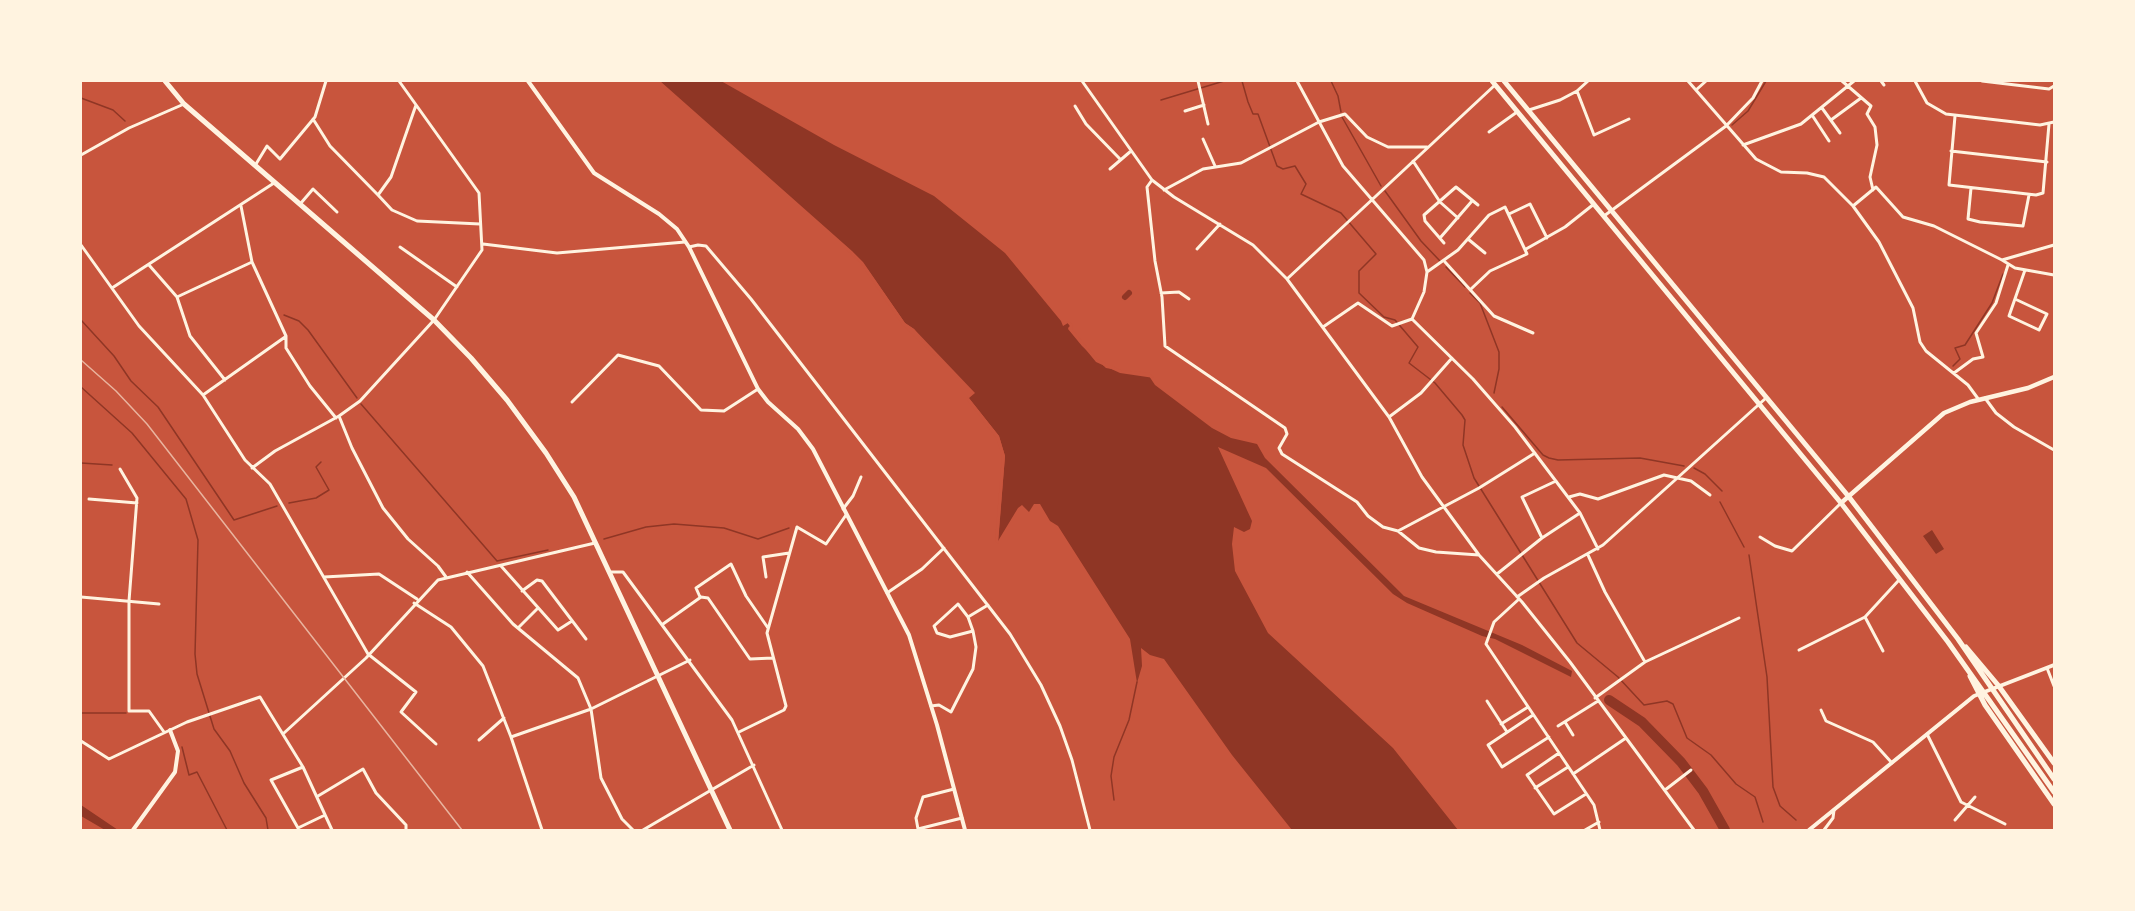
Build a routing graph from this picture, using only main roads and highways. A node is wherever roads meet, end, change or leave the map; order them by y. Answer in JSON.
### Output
{"nodes":[{"id":1,"x":165,"y":81,"type":"edge"},
{"id":2,"x":1504,"y":81,"type":"edge"},
{"id":3,"x":1496,"y":82,"type":"edge"},
{"id":4,"x":2054,"y":377,"type":"edge"},
{"id":5,"x":1849,"y":497,"type":"junction"},
{"id":6,"x":1842,"y":503,"type":"junction"},
{"id":7,"x":1958,"y":639,"type":"junction"},
{"id":8,"x":1980,"y":692,"type":"junction"},
{"id":9,"x":2054,"y":763,"type":"edge"},
{"id":10,"x":2054,"y":779,"type":"edge"},
{"id":11,"x":2054,"y":792,"type":"edge"},
{"id":12,"x":2054,"y":804,"type":"edge"},
{"id":13,"x":730,"y":830,"type":"edge"}],
"edges":[{"from":1,"to":13,"type":"main road"},
{"from":2,"to":5,"type":"main road"},
{"from":3,"to":6,"type":"main road"},
{"from":4,"to":5,"type":"main road"},
{"from":5,"to":6,"type":"main road"},
{"from":5,"to":7,"type":"main road"},
{"from":6,"to":8,"type":"main road"},
{"from":7,"to":9,"type":"main road"},
{"from":7,"to":10,"type":"main road"},
{"from":8,"to":11,"type":"main road"},
{"from":8,"to":12,"type":"main road"}]}
